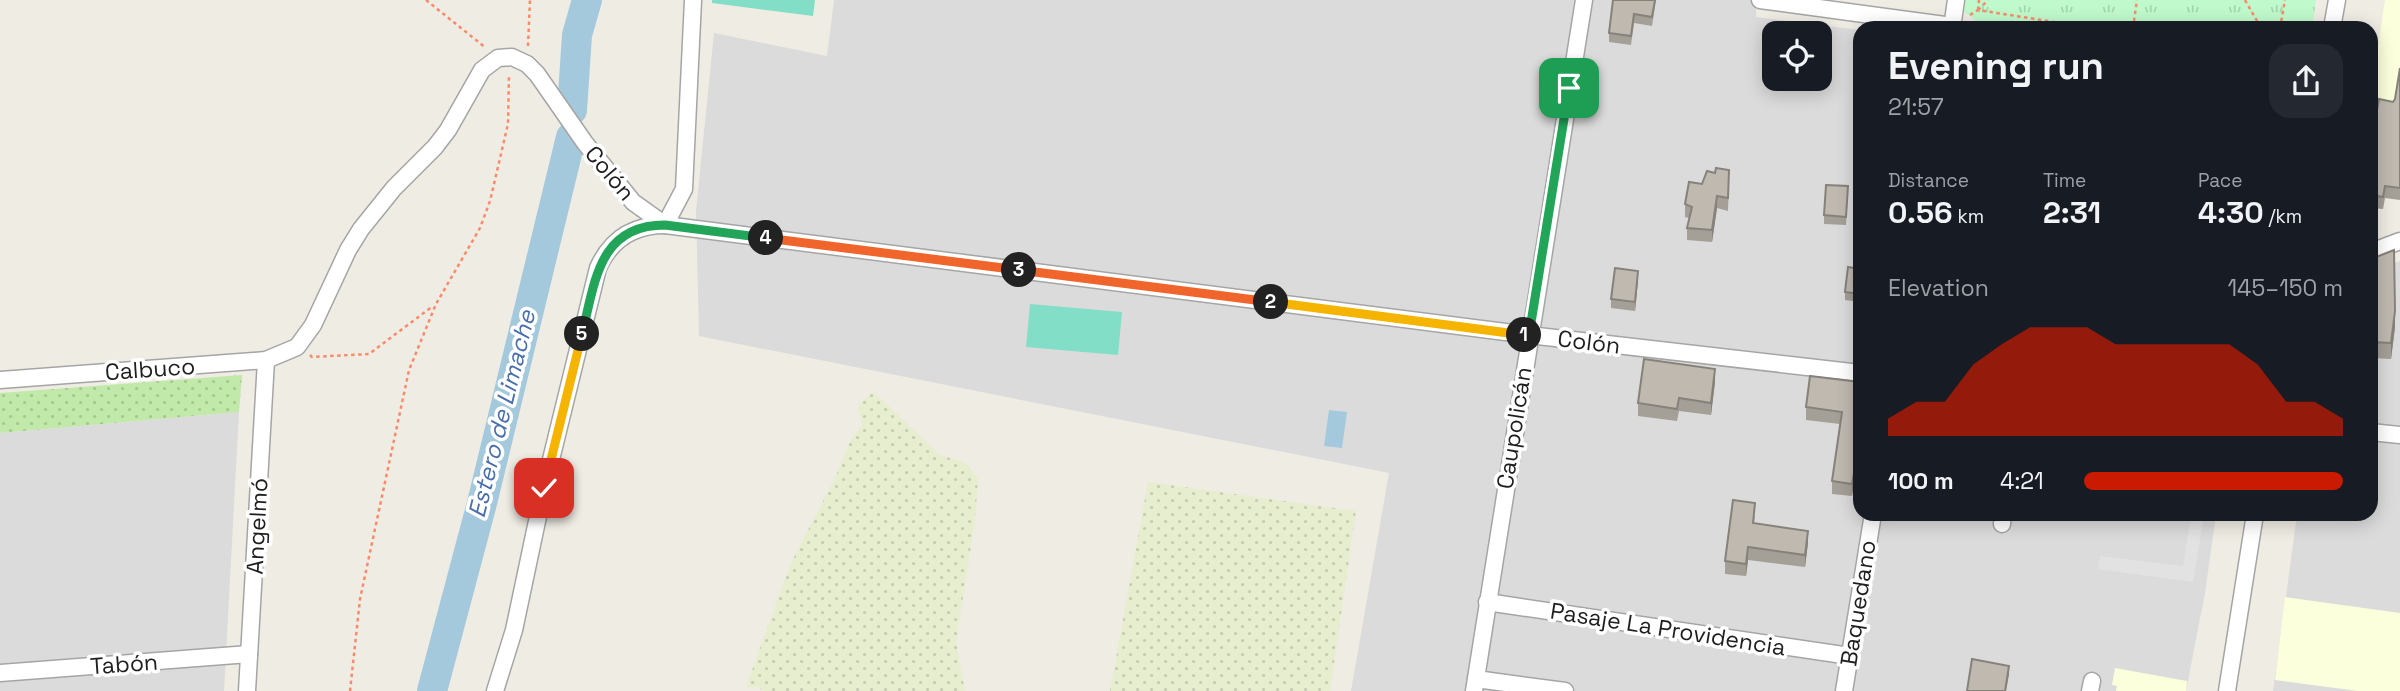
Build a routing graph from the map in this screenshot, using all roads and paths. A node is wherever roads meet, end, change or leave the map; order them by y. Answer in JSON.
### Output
{"nodes":[{"id":1,"x":426,"y":0,"type":"edge"},
{"id":2,"x":530,"y":0,"type":"edge"},
{"id":3,"x":693,"y":0,"type":"edge"},
{"id":4,"x":1584,"y":0,"type":"edge"},
{"id":5,"x":1759,"y":0,"type":"edge"},
{"id":6,"x":1956,"y":0,"type":"edge"},
{"id":7,"x":1979,"y":0,"type":"edge"},
{"id":8,"x":1988,"y":0,"type":"edge"},
{"id":9,"x":2137,"y":0,"type":"edge"},
{"id":10,"x":2245,"y":0,"type":"edge"},
{"id":11,"x":2285,"y":0,"type":"edge"},
{"id":12,"x":2337,"y":0,"type":"edge"},
{"id":13,"x":1978,"y":9,"type":"junction"},
{"id":14,"x":1910,"y":21,"type":"edge"},
{"id":15,"x":1954,"y":21,"type":"edge"},
{"id":16,"x":1961,"y":21,"type":"edge"},
{"id":17,"x":2050,"y":21,"type":"edge"},
{"id":18,"x":2134,"y":21,"type":"edge"},
{"id":19,"x":2257,"y":21,"type":"edge"},
{"id":20,"x":2281,"y":21,"type":"edge"},
{"id":21,"x":2333,"y":21,"type":"edge"},
{"id":22,"x":512,"y":59,"type":"junction"},
{"id":23,"x":665,"y":225,"type":"junction"},
{"id":24,"x":2400,"y":241,"type":"edge"},
{"id":25,"x":2378,"y":249,"type":"edge"},
{"id":26,"x":436,"y":304,"type":"junction"},
{"id":27,"x":1529,"y":335,"type":"junction"},
{"id":28,"x":297,"y":347,"type":"junction"},
{"id":29,"x":267,"y":360,"type":"junction"},
{"id":30,"x":1853,"y":372,"type":"edge"},
{"id":31,"x":0,"y":380,"type":"edge"},
{"id":32,"x":2378,"y":433,"type":"edge"},
{"id":33,"x":2400,"y":435,"type":"edge"},
{"id":34,"x":1871,"y":521,"type":"edge"},
{"id":35,"x":2254,"y":521,"type":"edge"},
{"id":36,"x":1487,"y":602,"type":"junction"},
{"id":37,"x":249,"y":654,"type":"junction"},
{"id":38,"x":1850,"y":656,"type":"junction"},
{"id":39,"x":0,"y":673,"type":"edge"},
{"id":40,"x":1475,"y":685,"type":"edge"},
{"id":41,"x":247,"y":691,"type":"edge"},
{"id":42,"x":350,"y":691,"type":"edge"},
{"id":43,"x":495,"y":691,"type":"edge"},
{"id":44,"x":1565,"y":691,"type":"edge"},
{"id":45,"x":1844,"y":691,"type":"edge"},
{"id":46,"x":2227,"y":691,"type":"edge"}],
"edges":[{"from":1,"to":22,"type":"path"},
{"from":2,"to":22,"type":"path"},
{"from":3,"to":23,"type":"street"},
{"from":4,"to":27,"type":"street","name":"Caupolicán"},
{"from":5,"to":14,"type":"street"},
{"from":6,"to":15,"type":"street"},
{"from":7,"to":13,"type":"path"},
{"from":8,"to":13,"type":"path"},
{"from":9,"to":18,"type":"path"},
{"from":10,"to":19,"type":"path"},
{"from":11,"to":20,"type":"path"},
{"from":12,"to":21,"type":"street"},
{"from":13,"to":16,"type":"path"},
{"from":13,"to":17,"type":"path"},
{"from":22,"to":23,"type":"street","name":"Colón"},
{"from":22,"to":26,"type":"path"},
{"from":22,"to":28,"type":"street"},
{"from":23,"to":27,"type":"street","name":"Colón"},
{"from":23,"to":43,"type":"street"},
{"from":24,"to":25,"type":"street"},
{"from":26,"to":28,"type":"path"},
{"from":26,"to":42,"type":"path"},
{"from":27,"to":30,"type":"street","name":"Colón"},
{"from":27,"to":36,"type":"street","name":"Caupolicán"},
{"from":28,"to":29,"type":"street","name":"Calbuco"},
{"from":29,"to":31,"type":"street","name":"Calbuco"},
{"from":29,"to":37,"type":"street","name":"Angelmó"},
{"from":32,"to":33,"type":"street"},
{"from":34,"to":38,"type":"street","name":"Baquedano"},
{"from":35,"to":46,"type":"street"},
{"from":36,"to":38,"type":"street","name":"Pasaje La Providencia"},
{"from":36,"to":40,"type":"street","name":"Caupolicán"},
{"from":37,"to":39,"type":"street","name":"Tabón"},
{"from":37,"to":41,"type":"street","name":"Angelmó"},
{"from":38,"to":45,"type":"street","name":"Baquedano"},
{"from":40,"to":44,"type":"street"}]}
